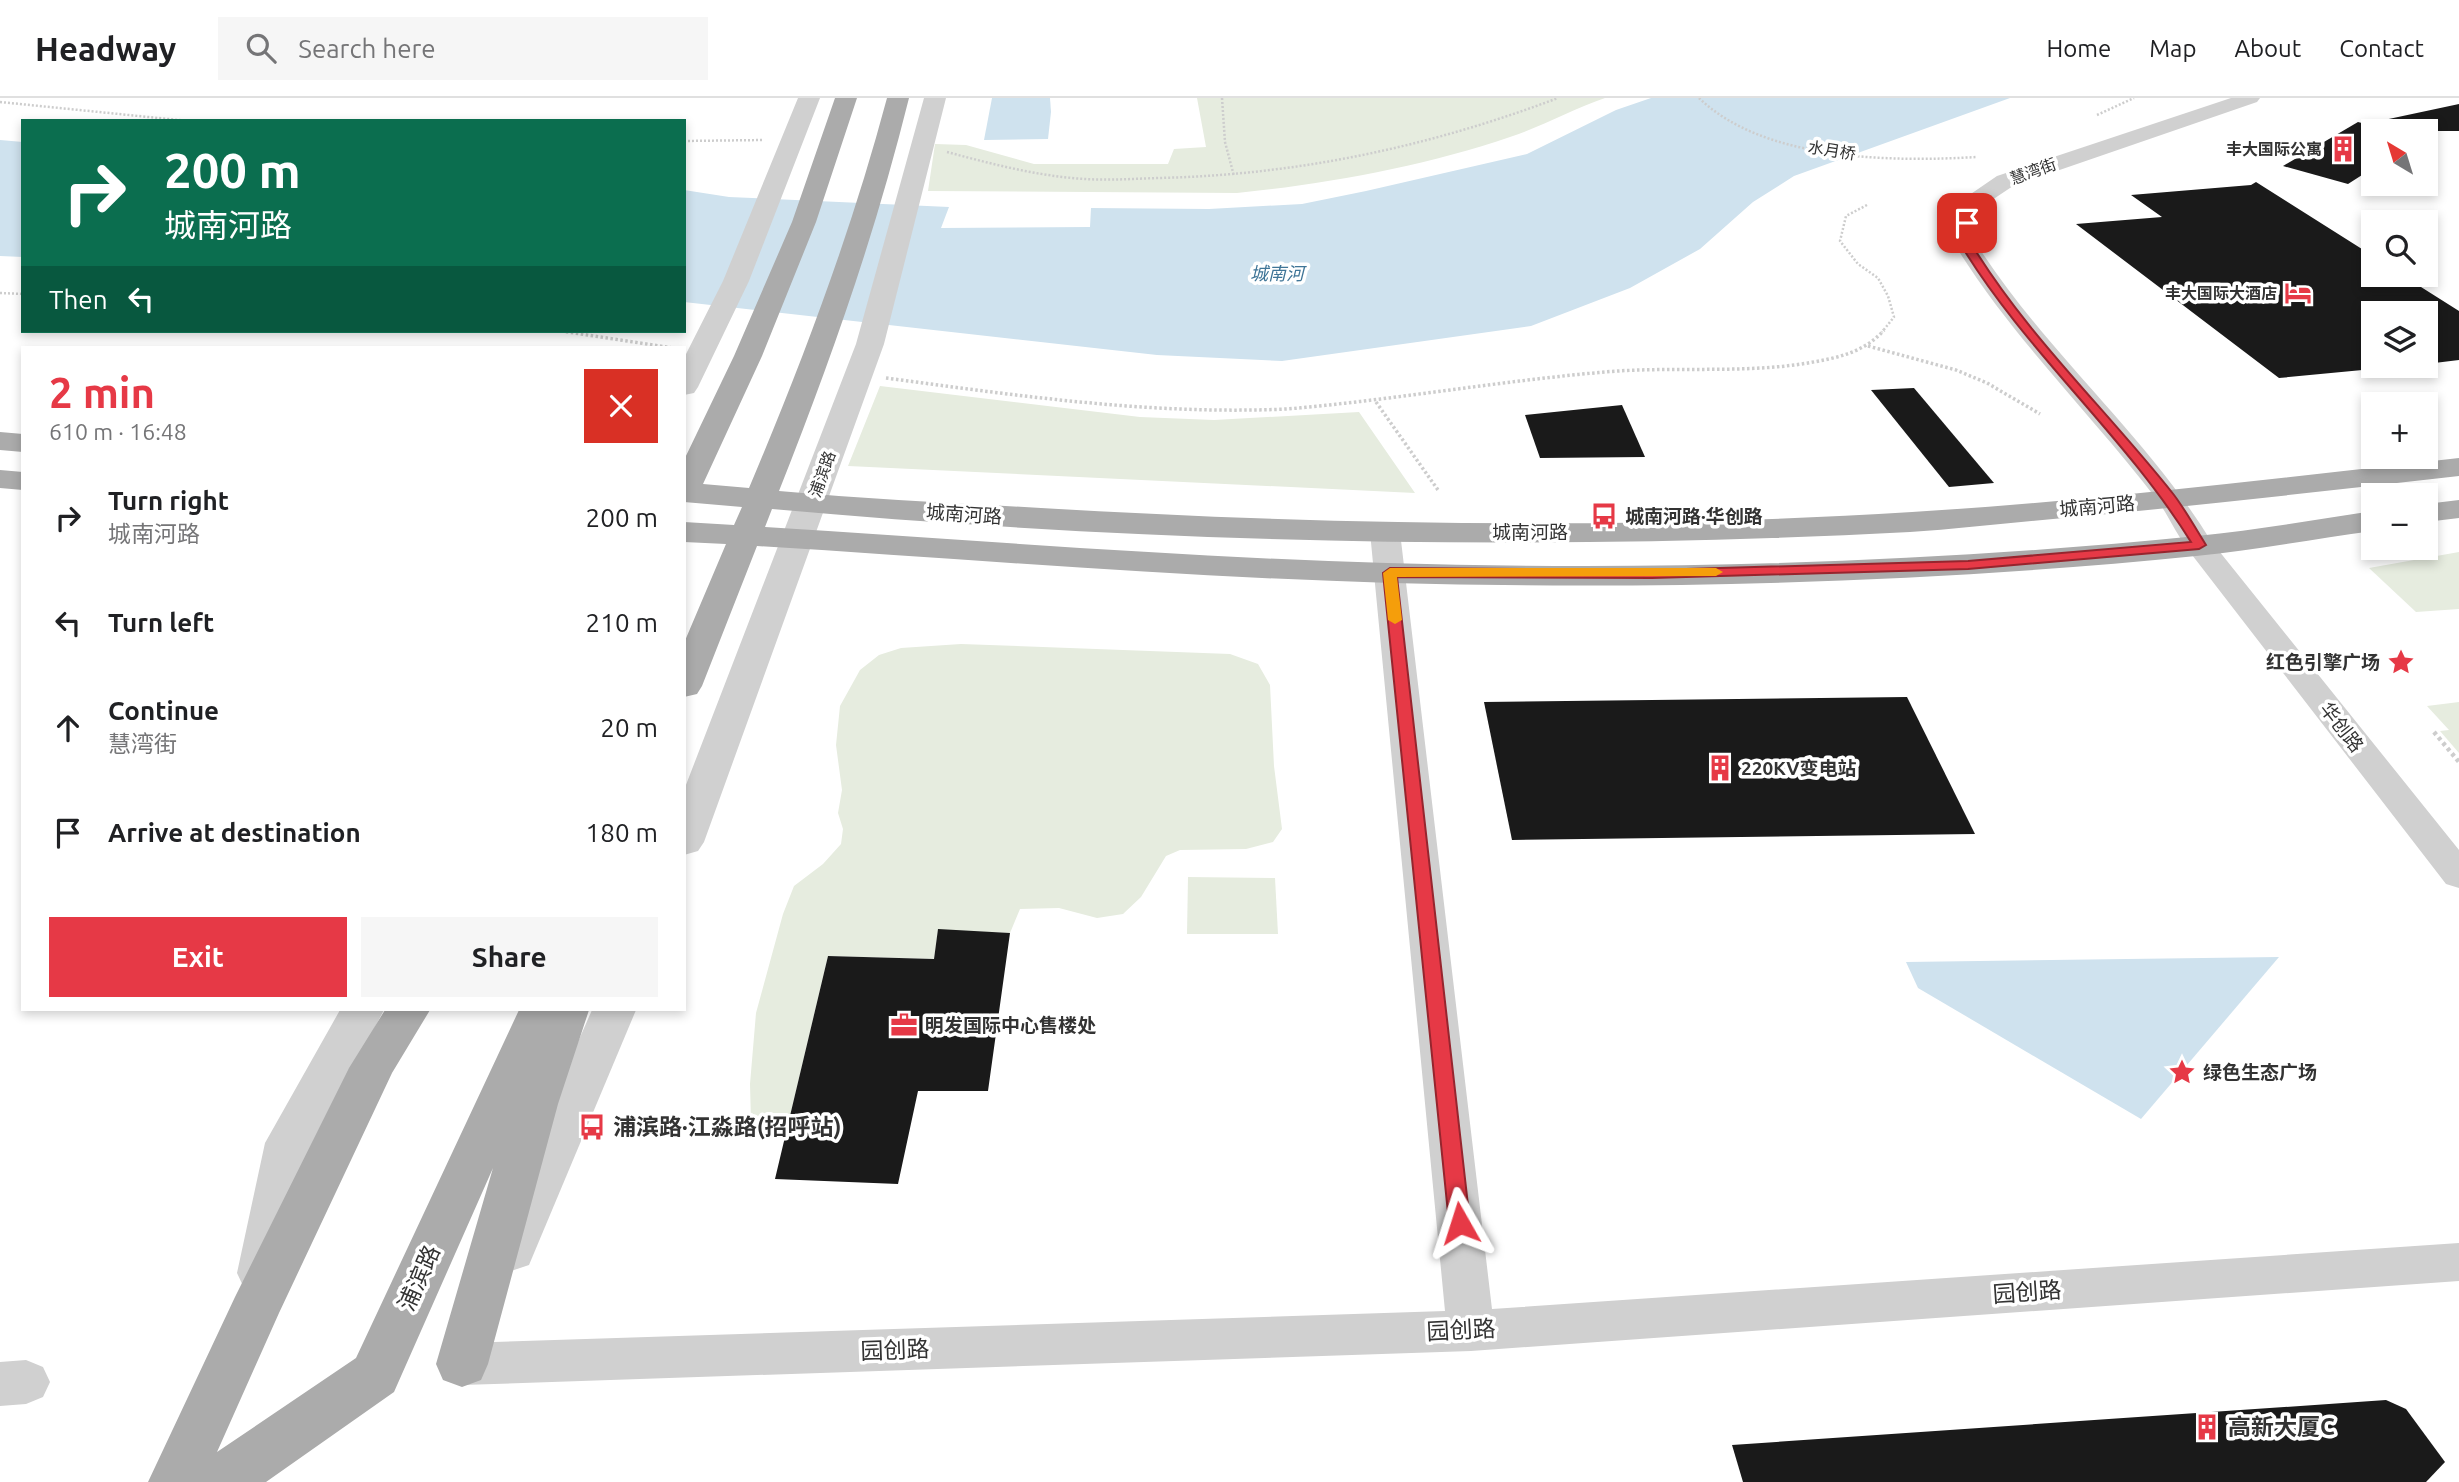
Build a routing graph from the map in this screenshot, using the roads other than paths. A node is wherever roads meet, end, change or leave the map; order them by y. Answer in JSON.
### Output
{"nodes":[{"id":1,"x":808,"y":98,"type":"edge"},
{"id":2,"x":846,"y":98,"type":"edge"},
{"id":3,"x":898,"y":98,"type":"edge"},
{"id":4,"x":935,"y":98,"type":"edge"},
{"id":5,"x":2250,"y":98,"type":"edge"},
{"id":6,"x":686,"y":383,"type":"edge"},
{"id":7,"x":0,"y":441,"type":"edge"},
{"id":8,"x":21,"y":443,"type":"edge"},
{"id":9,"x":2459,"y":467,"type":"edge"},
{"id":10,"x":0,"y":479,"type":"edge"},
{"id":11,"x":21,"y":481,"type":"edge"},
{"id":12,"x":686,"y":489,"type":"edge"},
{"id":13,"x":686,"y":493,"type":"edge"},
{"id":14,"x":2171,"y":499,"type":"junction"},
{"id":15,"x":2459,"y":509,"type":"edge"},
{"id":16,"x":2438,"y":512,"type":"edge"},
{"id":17,"x":2361,"y":523,"type":"edge"},
{"id":18,"x":686,"y":532,"type":"edge"},
{"id":19,"x":1385,"y":532,"type":"junction"},
{"id":20,"x":2199,"y":545,"type":"junction"},
{"id":21,"x":1390,"y":573,"type":"junction"},
{"id":22,"x":686,"y":681,"type":"edge"},
{"id":23,"x":686,"y":837,"type":"edge"},
{"id":24,"x":2459,"y":875,"type":"edge"},
{"id":25,"x":361,"y":1011,"type":"edge"},
{"id":26,"x":407,"y":1011,"type":"edge"},
{"id":27,"x":541,"y":1011,"type":"edge"},
{"id":28,"x":567,"y":1011,"type":"edge"},
{"id":29,"x":614,"y":1011,"type":"edge"},
{"id":30,"x":2459,"y":1262,"type":"edge"},
{"id":31,"x":253,"y":1313,"type":"junction"},
{"id":32,"x":1471,"y":1331,"type":"junction"},
{"id":33,"x":462,"y":1364,"type":"junction"},
{"id":34,"x":176,"y":1482,"type":"edge"},
{"id":35,"x":220,"y":1482,"type":"edge"}],
"edges":[{"from":1,"to":6,"type":"street"},
{"from":2,"to":12,"type":"main road"},
{"from":3,"to":22,"type":"main road"},
{"from":4,"to":23,"type":"street","name":"浦滨路"},
{"from":5,"to":14,"type":"street","name":"慧湾街"},
{"from":7,"to":8,"type":"main road"},
{"from":9,"to":14,"type":"main road","name":"城南河路"},
{"from":10,"to":11,"type":"main road"},
{"from":13,"to":19,"type":"main road","name":"城南河路"},
{"from":14,"to":19,"type":"main road","name":"城南河路"},
{"from":14,"to":20,"type":"street","name":"慧湾街"},
{"from":15,"to":16,"type":"main road"},
{"from":17,"to":20,"type":"main road","name":"城南河路"},
{"from":18,"to":21,"type":"main road","name":"城南河路"},
{"from":19,"to":21,"type":"street"},
{"from":20,"to":21,"type":"main road","name":"城南河路"},
{"from":20,"to":24,"type":"street","name":"华创路"},
{"from":21,"to":32,"type":"street"},
{"from":25,"to":31,"type":"street"},
{"from":26,"to":31,"type":"main road"},
{"from":27,"to":35,"type":"main road","name":"浦滨路"},
{"from":28,"to":33,"type":"main road"},
{"from":29,"to":33,"type":"street"},
{"from":30,"to":32,"type":"street","name":"园创路"},
{"from":31,"to":34,"type":"main road"},
{"from":32,"to":33,"type":"street","name":"园创路"}]}
